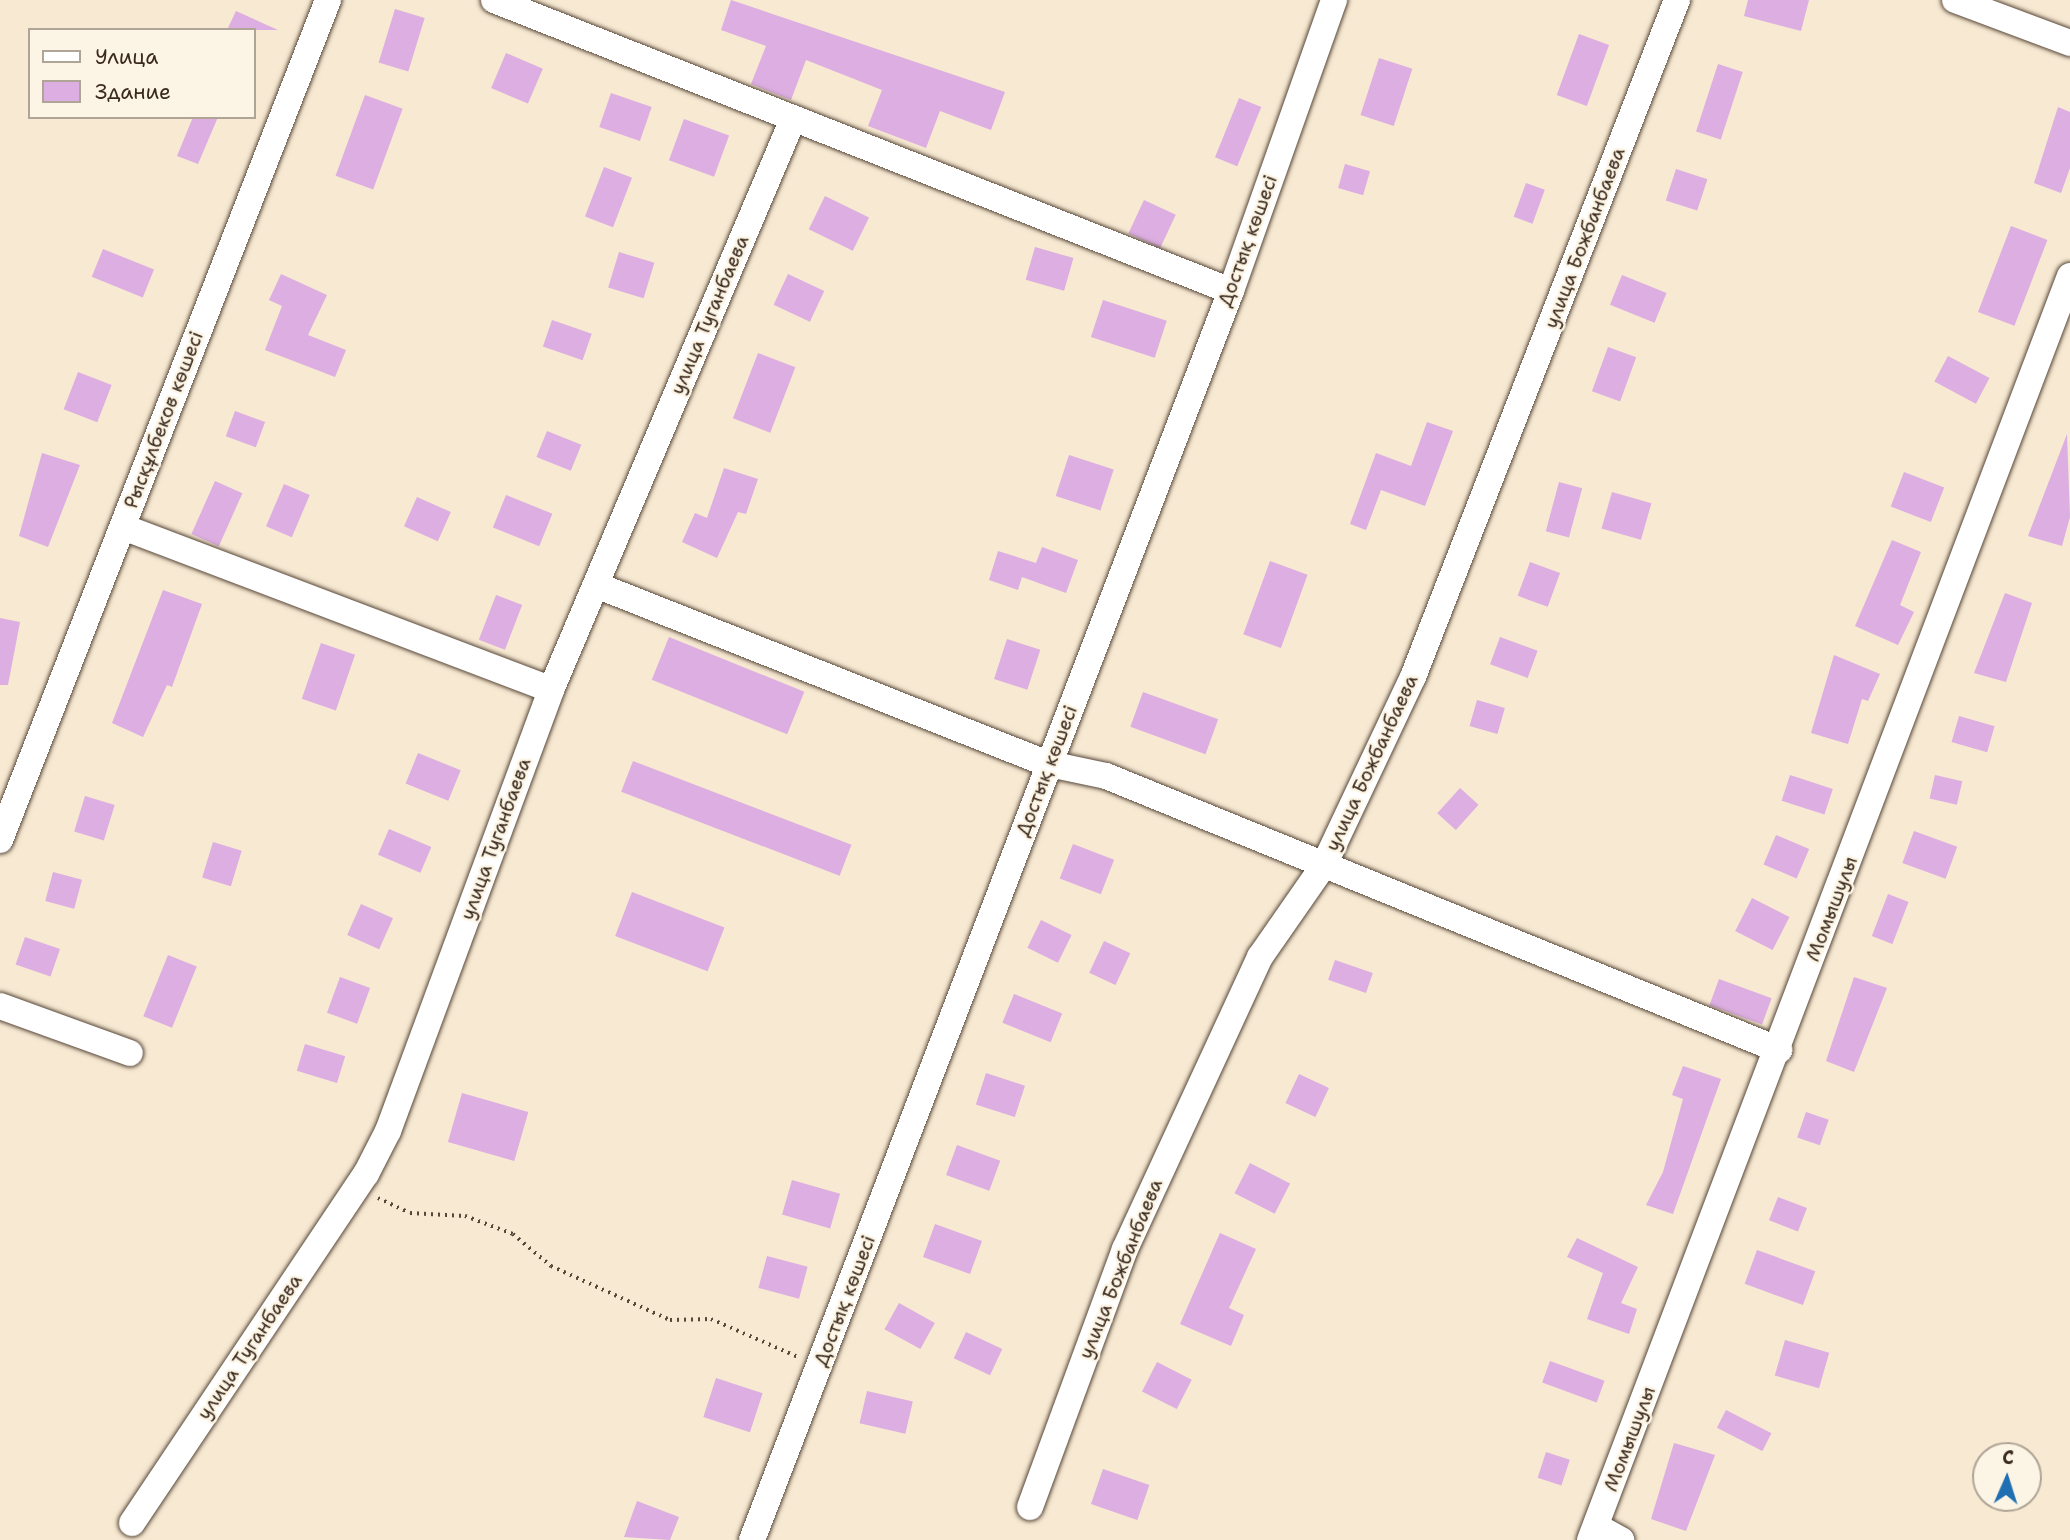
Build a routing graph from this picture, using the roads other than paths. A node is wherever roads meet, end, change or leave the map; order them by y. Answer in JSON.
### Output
{"nodes":[{"id":1,"x":328,"y":0,"type":"edge"},
{"id":2,"x":494,"y":0,"type":"edge"},
{"id":3,"x":1334,"y":0,"type":"edge"},
{"id":4,"x":1676,"y":0,"type":"edge"},
{"id":5,"x":1955,"y":0,"type":"edge"},
{"id":6,"x":2070,"y":43,"type":"edge"},
{"id":7,"x":793,"y":119,"type":"junction"},
{"id":8,"x":2070,"y":276,"type":"edge"},
{"id":9,"x":1231,"y":291,"type":"junction"},
{"id":10,"x":122,"y":527,"type":"junction"},
{"id":11,"x":596,"y":585,"type":"junction"},
{"id":12,"x":551,"y":690,"type":"junction"},
{"id":13,"x":1049,"y":764,"type":"junction"},
{"id":14,"x":0,"y":840,"type":"edge"},
{"id":15,"x":1324,"y":865,"type":"junction"},
{"id":16,"x":0,"y":1006,"type":"edge"},
{"id":17,"x":1779,"y":1050,"type":"junction"},
{"id":18,"x":130,"y":1053,"type":"dead end"},
{"id":19,"x":1030,"y":1507,"type":"dead end"},
{"id":20,"x":132,"y":1523,"type":"dead end"},
{"id":21,"x":1593,"y":1533,"type":"edge"},
{"id":22,"x":752,"y":1540,"type":"edge"},
{"id":23,"x":1620,"y":1540,"type":"edge"}],
"edges":[{"from":1,"to":10,"type":"street","name":"Рысқұлбеков көшесі"},
{"from":2,"to":7,"type":"street"},
{"from":3,"to":9,"type":"street","name":"Достық көшесі"},
{"from":4,"to":15,"type":"street","name":"улица Божбанбаева"},
{"from":5,"to":6,"type":"street"},
{"from":7,"to":9,"type":"street"},
{"from":7,"to":11,"type":"street","name":"улица Туганбаева"},
{"from":8,"to":17,"type":"street","name":"Момышулы"},
{"from":9,"to":13,"type":"street","name":"Достық көшесі"},
{"from":10,"to":12,"type":"street"},
{"from":10,"to":14,"type":"street","name":"Рысқұлбеков көшесі"},
{"from":11,"to":12,"type":"street","name":"улица Туганбаева"},
{"from":11,"to":13,"type":"street"},
{"from":12,"to":20,"type":"street","name":"улица Туганбаева"},
{"from":13,"to":15,"type":"street"},
{"from":13,"to":22,"type":"street","name":"Достық көшесі"},
{"from":15,"to":17,"type":"street"},
{"from":15,"to":19,"type":"street","name":"улица Божбанбаева"},
{"from":16,"to":18,"type":"street"},
{"from":17,"to":21,"type":"street","name":"Момышулы"},
{"from":21,"to":23,"type":"street"}]}
